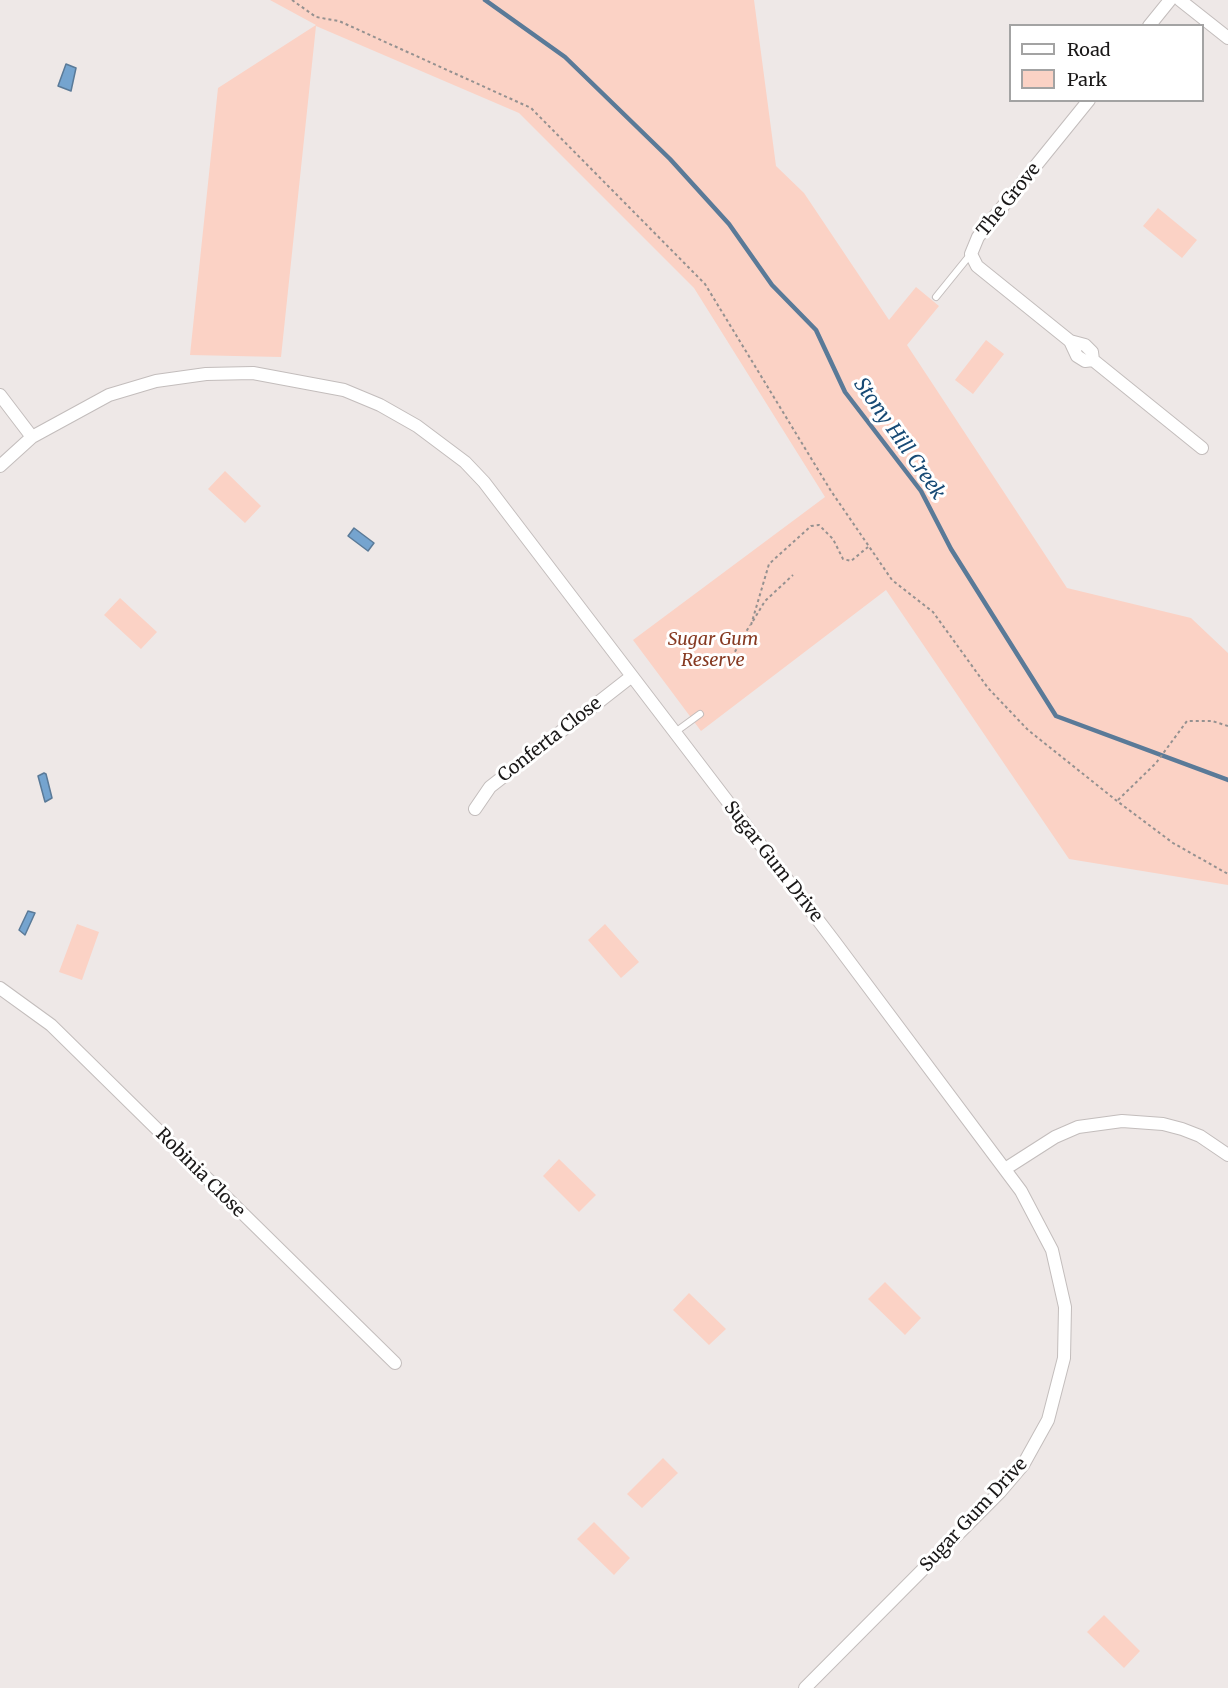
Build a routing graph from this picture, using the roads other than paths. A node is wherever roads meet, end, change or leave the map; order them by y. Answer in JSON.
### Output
{"nodes":[{"id":1,"x":1170,"y":0,"type":"edge"},
{"id":2,"x":1180,"y":0,"type":"edge"},
{"id":3,"x":1151,"y":24,"type":"edge"},
{"id":4,"x":1228,"y":38,"type":"edge"},
{"id":5,"x":1087,"y":102,"type":"edge"},
{"id":6,"x":971,"y":254,"type":"junction"},
{"id":7,"x":936,"y":297,"type":"dead end"},
{"id":8,"x":0,"y":395,"type":"edge"},
{"id":9,"x":32,"y":437,"type":"junction"},
{"id":10,"x":1202,"y":448,"type":"dead end"},
{"id":11,"x":0,"y":466,"type":"edge"},
{"id":12,"x":632,"y":676,"type":"junction"},
{"id":13,"x":700,"y":714,"type":"dead end"},
{"id":14,"x":674,"y":733,"type":"junction"},
{"id":15,"x":475,"y":809,"type":"dead end"},
{"id":16,"x":0,"y":988,"type":"edge"},
{"id":17,"x":1228,"y":1155,"type":"edge"},
{"id":18,"x":1005,"y":1169,"type":"junction"},
{"id":19,"x":395,"y":1363,"type":"dead end"},
{"id":20,"x":805,"y":1688,"type":"edge"}],
"edges":[{"from":1,"to":3,"type":"street"},
{"from":2,"to":4,"type":"street"},
{"from":5,"to":6,"type":"street","name":"The Grove"},
{"from":6,"to":7,"type":"lane"},
{"from":6,"to":10,"type":"street","name":"The Grove"},
{"from":8,"to":9,"type":"street"},
{"from":9,"to":11,"type":"street","name":"Sugar Gum Drive"},
{"from":9,"to":12,"type":"street","name":"Sugar Gum Drive"},
{"from":12,"to":14,"type":"street","name":"Sugar Gum Drive"},
{"from":12,"to":15,"type":"street","name":"Conferta Close"},
{"from":13,"to":14,"type":"lane"},
{"from":14,"to":18,"type":"street","name":"Sugar Gum Drive"},
{"from":16,"to":19,"type":"street","name":"Robinia Close"},
{"from":17,"to":18,"type":"street"},
{"from":18,"to":20,"type":"street","name":"Sugar Gum Drive"}]}
